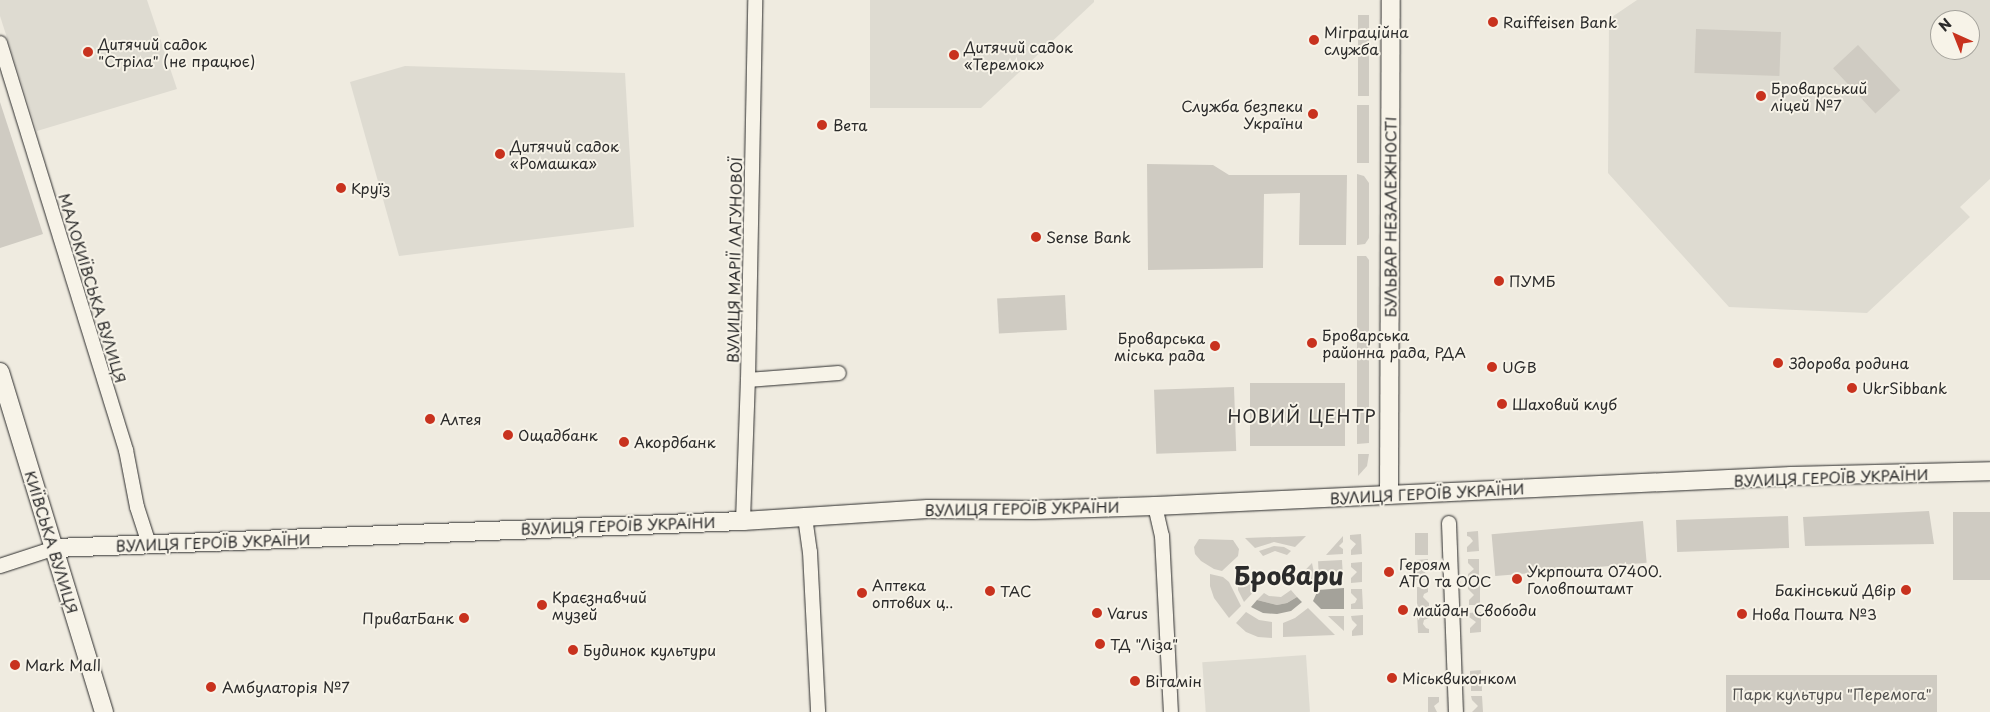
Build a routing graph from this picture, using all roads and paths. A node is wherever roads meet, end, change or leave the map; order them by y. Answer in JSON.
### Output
{"nodes":[{"id":1,"x":755,"y":0,"type":"edge"},
{"id":2,"x":1391,"y":0,"type":"edge"},
{"id":3,"x":0,"y":42,"type":"edge"},
{"id":4,"x":0,"y":372,"type":"edge"},
{"id":5,"x":839,"y":373,"type":"dead end"},
{"id":6,"x":748,"y":380,"type":"junction"},
{"id":7,"x":1990,"y":471,"type":"edge"},
{"id":8,"x":1389,"y":494,"type":"junction"},
{"id":9,"x":1156,"y":506,"type":"junction"},
{"id":10,"x":805,"y":517,"type":"junction"},
{"id":11,"x":743,"y":521,"type":"junction"},
{"id":12,"x":1449,"y":523,"type":"dead end"},
{"id":13,"x":149,"y":545,"type":"junction"},
{"id":14,"x":54,"y":548,"type":"junction"},
{"id":15,"x":0,"y":566,"type":"edge"},
{"id":16,"x":104,"y":712,"type":"edge"},
{"id":17,"x":818,"y":712,"type":"edge"},
{"id":18,"x":1171,"y":712,"type":"edge"},
{"id":19,"x":1456,"y":712,"type":"edge"}],
"edges":[{"from":1,"to":6,"type":"street","name":"ВУЛИЦЯ МАРІЇ ЛАГУНОВОЇ"},
{"from":2,"to":8,"type":"main road","name":"БУЛЬВАР НЕЗАЛЕЖНОСТІ"},
{"from":3,"to":13,"type":"street","name":"МАЛОКИЇВСЬКА ВУЛИЦЯ"},
{"from":4,"to":14,"type":"main road","name":"КИЇВСЬКА ВУЛИЦЯ"},
{"from":5,"to":6,"type":"street"},
{"from":6,"to":11,"type":"street","name":"ВУЛИЦЯ МАРІЇ ЛАГУНОВОЇ"},
{"from":7,"to":8,"type":"main road","name":"ВУЛИЦЯ ГЕРОЇВ УКРАЇНИ"},
{"from":8,"to":9,"type":"main road","name":"ВУЛИЦЯ ГЕРОЇВ УКРАЇНИ"},
{"from":9,"to":10,"type":"main road","name":"ВУЛИЦЯ ГЕРОЇВ УКРАЇНИ"},
{"from":9,"to":18,"type":"street"},
{"from":10,"to":11,"type":"main road","name":"ВУЛИЦЯ ГЕРОЇВ УКРАЇНИ"},
{"from":10,"to":17,"type":"street"},
{"from":11,"to":13,"type":"main road","name":"ВУЛИЦЯ ГЕРОЇВ УКРАЇНИ"},
{"from":12,"to":19,"type":"street"},
{"from":13,"to":14,"type":"main road","name":"ВУЛИЦЯ ГЕРОЇВ УКРАЇНИ"},
{"from":14,"to":15,"type":"street"},
{"from":14,"to":16,"type":"main road","name":"КИЇВСЬКА ВУЛИЦЯ"}]}
